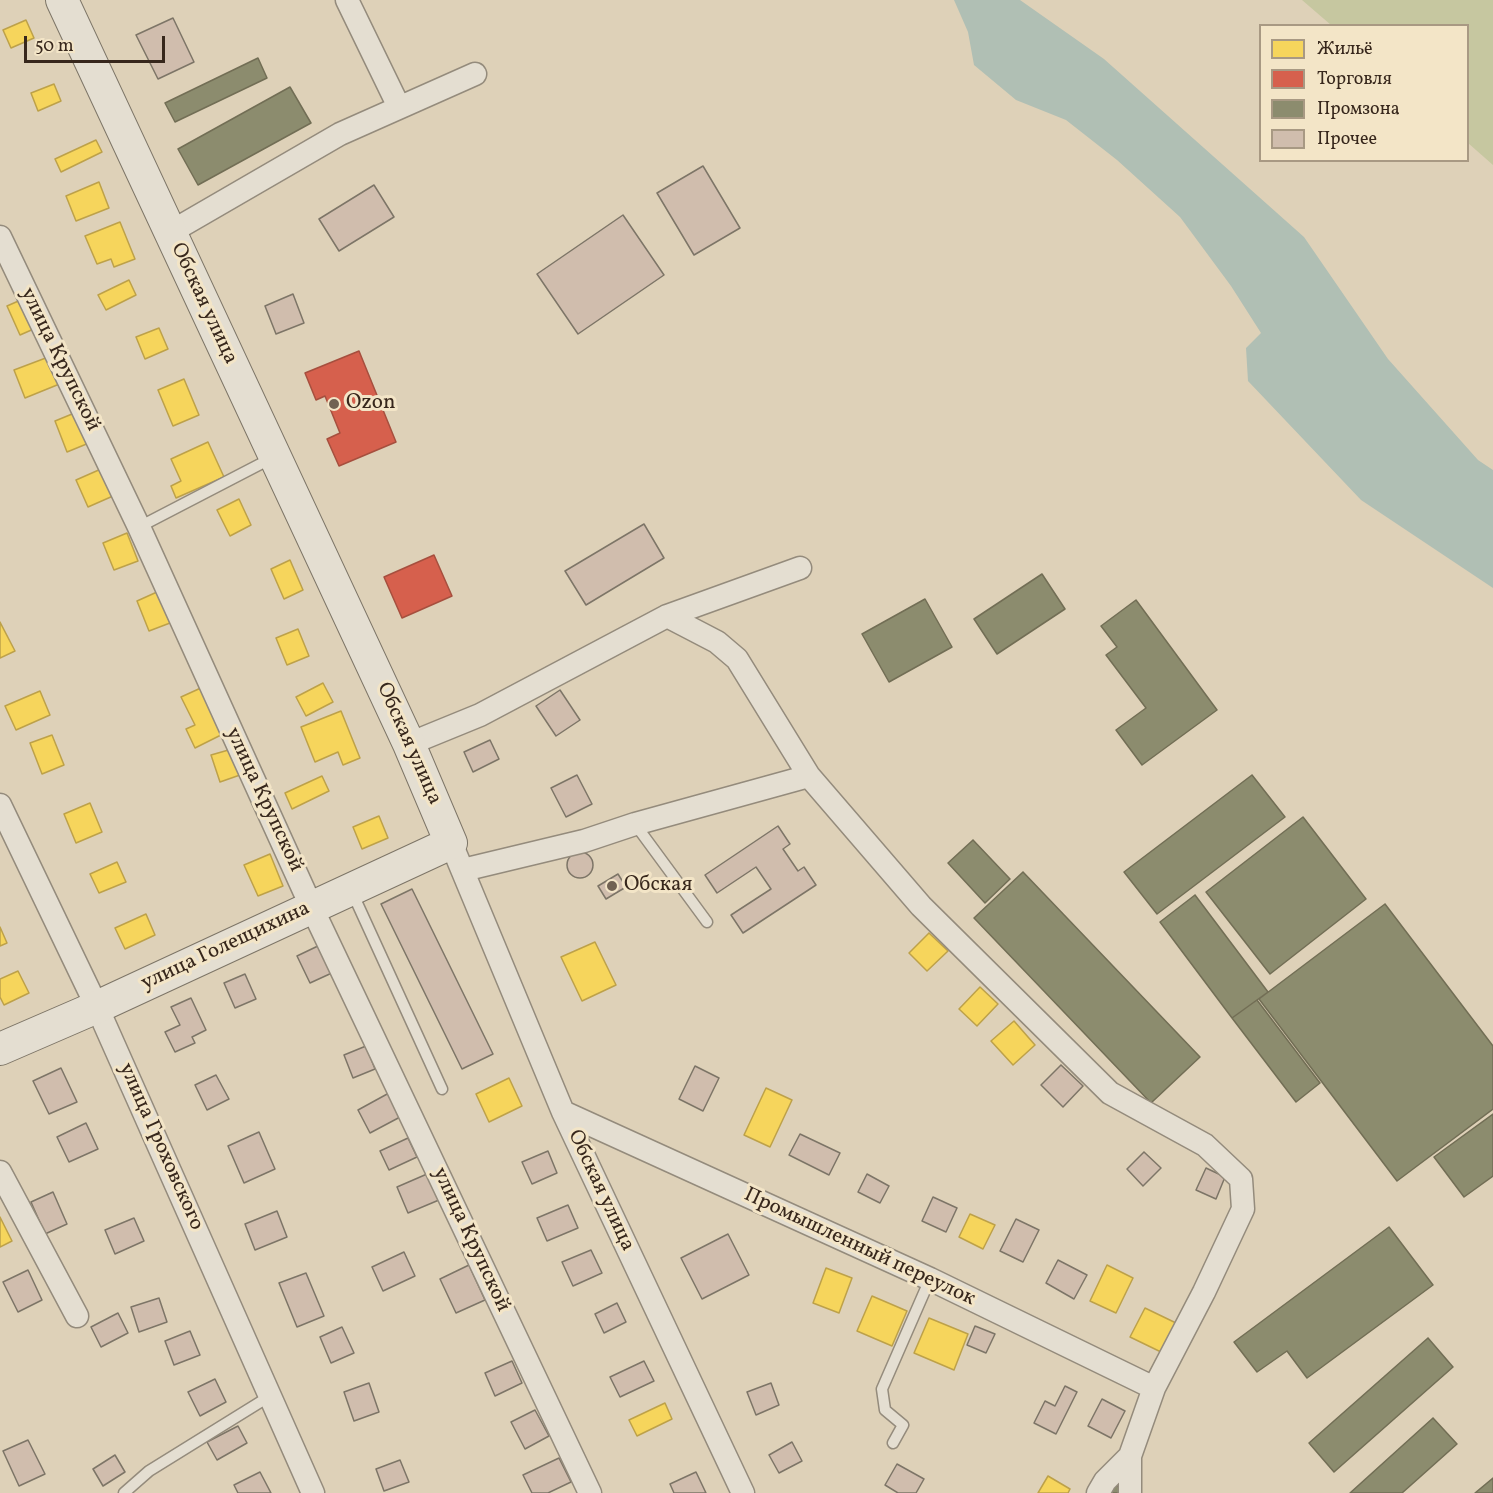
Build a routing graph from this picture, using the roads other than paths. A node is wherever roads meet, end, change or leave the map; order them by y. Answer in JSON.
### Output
{"nodes":[{"id":1,"x":62,"y":0,"type":"edge"},
{"id":2,"x":347,"y":0,"type":"edge"},
{"id":3,"x":475,"y":74,"type":"dead end"},
{"id":4,"x":399,"y":107,"type":"junction"},
{"id":5,"x":169,"y":232,"type":"junction"},
{"id":6,"x":0,"y":237,"type":"edge"},
{"id":7,"x":275,"y":457,"type":"junction"},
{"id":8,"x":139,"y":527,"type":"junction"},
{"id":9,"x":800,"y":568,"type":"dead end"},
{"id":10,"x":667,"y":616,"type":"junction"},
{"id":11,"x":409,"y":744,"type":"junction"},
{"id":12,"x":809,"y":776,"type":"junction"},
{"id":13,"x":0,"y":805,"type":"edge"},
{"id":14,"x":635,"y":824,"type":"junction"},
{"id":15,"x":457,"y":856,"type":"junction"},
{"id":16,"x":350,"y":888,"type":"junction"},
{"id":17,"x":312,"y":906,"type":"junction"},
{"id":18,"x":707,"y":922,"type":"dead end"},
{"id":19,"x":97,"y":1007,"type":"junction"},
{"id":20,"x":0,"y":1049,"type":"edge"},
{"id":21,"x":442,"y":1089,"type":"dead end"},
{"id":22,"x":563,"y":1112,"type":"junction"},
{"id":23,"x":0,"y":1172,"type":"edge"},
{"id":24,"x":930,"y":1280,"type":"junction"},
{"id":25,"x":77,"y":1316,"type":"dead end"},
{"id":26,"x":1154,"y":1388,"type":"junction"},
{"id":27,"x":270,"y":1396,"type":"junction"},
{"id":28,"x":893,"y":1443,"type":"dead end"},
{"id":29,"x":1130,"y":1456,"type":"junction"},
{"id":30,"x":124,"y":1493,"type":"edge"},
{"id":31,"x":313,"y":1493,"type":"edge"},
{"id":32,"x":590,"y":1493,"type":"edge"},
{"id":33,"x":743,"y":1493,"type":"edge"},
{"id":34,"x":1098,"y":1493,"type":"edge"},
{"id":35,"x":1130,"y":1493,"type":"edge"}],
"edges":[{"from":1,"to":5,"type":"street","name":"Обская улица"},
{"from":2,"to":4,"type":"street"},
{"from":3,"to":4,"type":"street"},
{"from":4,"to":5,"type":"street"},
{"from":5,"to":7,"type":"street","name":"Обская улица"},
{"from":6,"to":8,"type":"street","name":"улица Крупской"},
{"from":7,"to":8,"type":"lane"},
{"from":7,"to":11,"type":"street","name":"Обская улица"},
{"from":8,"to":17,"type":"street","name":"улица Крупской"},
{"from":9,"to":10,"type":"street"},
{"from":10,"to":11,"type":"street"},
{"from":10,"to":12,"type":"street"},
{"from":11,"to":15,"type":"street","name":"Обская улица"},
{"from":12,"to":14,"type":"street"},
{"from":12,"to":26,"type":"street"},
{"from":13,"to":19,"type":"street","name":"улица Гроховского"},
{"from":14,"to":15,"type":"street"},
{"from":14,"to":18,"type":"lane"},
{"from":15,"to":16,"type":"street","name":"улица Голещихина"},
{"from":15,"to":22,"type":"street","name":"Обская улица"},
{"from":16,"to":17,"type":"street","name":"улица Голещихина"},
{"from":16,"to":21,"type":"lane"},
{"from":17,"to":19,"type":"street","name":"улица Голещихина"},
{"from":17,"to":32,"type":"street","name":"улица Крупской"},
{"from":19,"to":20,"type":"street","name":"улица Голещихина"},
{"from":19,"to":27,"type":"street","name":"улица Гроховского"},
{"from":22,"to":24,"type":"street","name":"Промышленный переулок"},
{"from":22,"to":33,"type":"street","name":"Обская улица"},
{"from":23,"to":25,"type":"street"},
{"from":24,"to":26,"type":"street","name":"Промышленный переулок"},
{"from":24,"to":28,"type":"lane"},
{"from":26,"to":29,"type":"street"},
{"from":27,"to":30,"type":"lane"},
{"from":27,"to":31,"type":"street","name":"улица Гроховского"},
{"from":29,"to":34,"type":"street"},
{"from":29,"to":35,"type":"street"}]}
